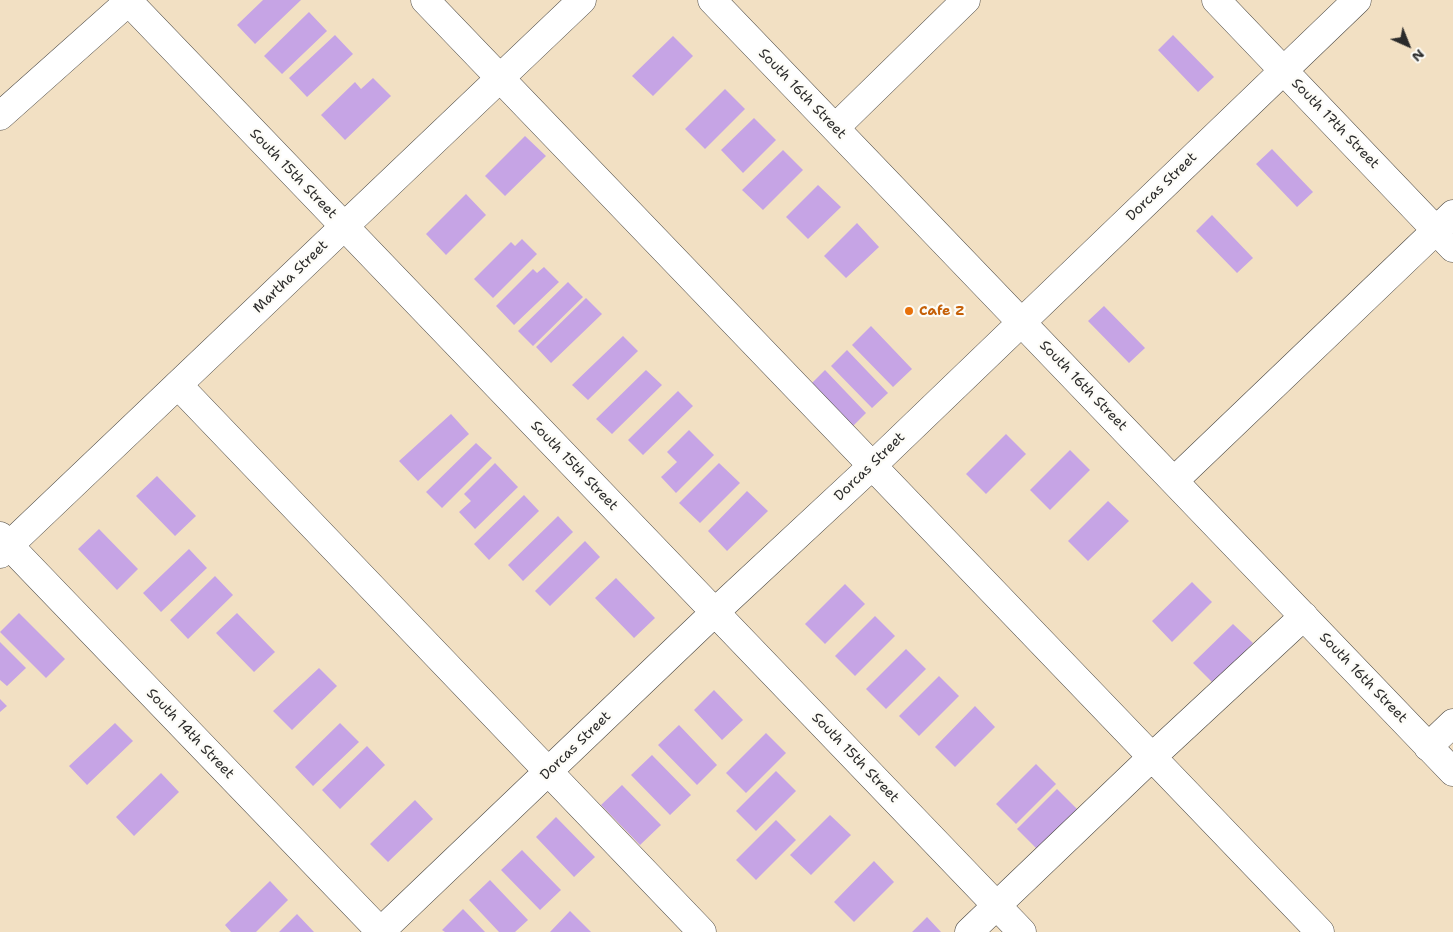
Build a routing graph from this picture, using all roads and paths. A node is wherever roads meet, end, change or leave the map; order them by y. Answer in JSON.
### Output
{"nodes":[{"id":1,"x":425,"y":0,"type":"edge"},
{"id":2,"x":582,"y":0,"type":"edge"},
{"id":3,"x":712,"y":0,"type":"edge"},
{"id":4,"x":966,"y":0,"type":"edge"},
{"id":5,"x":1216,"y":0,"type":"edge"},
{"id":6,"x":1357,"y":0,"type":"edge"},
{"id":7,"x":127,"y":1,"type":"edge"},
{"id":8,"x":1284,"y":70,"type":"junction"},
{"id":9,"x":500,"y":78,"type":"junction"},
{"id":10,"x":0,"y":116,"type":"edge"},
{"id":11,"x":835,"y":128,"type":"junction"},
{"id":12,"x":344,"y":227,"type":"junction"},
{"id":13,"x":1447,"y":230,"type":"edge"},
{"id":14,"x":1021,"y":322,"type":"junction"},
{"id":15,"x":178,"y":385,"type":"junction"},
{"id":16,"x":872,"y":466,"type":"junction"},
{"id":17,"x":1174,"y":481,"type":"junction"},
{"id":18,"x":3,"y":545,"type":"edge"},
{"id":19,"x":715,"y":612,"type":"junction"},
{"id":20,"x":1304,"y":616,"type":"junction"},
{"id":21,"x":1453,"y":723,"type":"edge"},
{"id":22,"x":1428,"y":746,"type":"junction"},
{"id":23,"x":1152,"y":757,"type":"junction"},
{"id":24,"x":1453,"y":772,"type":"edge"},
{"id":25,"x":548,"y":773,"type":"junction"},
{"id":26,"x":996,"y":905,"type":"junction"},
{"id":27,"x":380,"y":932,"type":"edge"},
{"id":28,"x":702,"y":932,"type":"edge"},
{"id":29,"x":969,"y":932,"type":"edge"},
{"id":30,"x":1022,"y":932,"type":"edge"},
{"id":31,"x":1320,"y":932,"type":"edge"}],
"edges":[{"from":1,"to":9,"type":"street"},
{"from":2,"to":9,"type":"street","name":"Martha Street"},
{"from":3,"to":11,"type":"street","name":"South 16th Street"},
{"from":4,"to":11,"type":"street"},
{"from":5,"to":8,"type":"street","name":"South 17th Street"},
{"from":6,"to":8,"type":"street","name":"Dorcas Street"},
{"from":7,"to":10,"type":"street"},
{"from":7,"to":12,"type":"street","name":"South 15th Street"},
{"from":8,"to":13,"type":"street","name":"South 17th Street"},
{"from":8,"to":14,"type":"street","name":"Dorcas Street"},
{"from":9,"to":12,"type":"street","name":"Martha Street"},
{"from":9,"to":16,"type":"street"},
{"from":11,"to":14,"type":"street","name":"South 16th Street"},
{"from":12,"to":15,"type":"street","name":"Martha Street"},
{"from":12,"to":19,"type":"street","name":"South 15th Street"},
{"from":13,"to":17,"type":"street"},
{"from":14,"to":16,"type":"street","name":"Dorcas Street"},
{"from":14,"to":17,"type":"street","name":"South 16th Street"},
{"from":15,"to":18,"type":"street","name":"Martha Street"},
{"from":15,"to":25,"type":"street"},
{"from":16,"to":19,"type":"street","name":"Dorcas Street"},
{"from":16,"to":23,"type":"street"},
{"from":17,"to":20,"type":"street","name":"South 16th Street"},
{"from":18,"to":27,"type":"street","name":"South 14th Street"},
{"from":19,"to":25,"type":"street","name":"Dorcas Street"},
{"from":19,"to":26,"type":"street","name":"South 15th Street"},
{"from":20,"to":22,"type":"street","name":"South 16th Street"},
{"from":20,"to":23,"type":"street"},
{"from":21,"to":22,"type":"street"},
{"from":22,"to":24,"type":"street","name":"South 16th Street"},
{"from":23,"to":26,"type":"street"},
{"from":23,"to":31,"type":"street"},
{"from":25,"to":27,"type":"street","name":"Dorcas Street"},
{"from":25,"to":28,"type":"street"},
{"from":26,"to":29,"type":"street"},
{"from":26,"to":30,"type":"street","name":"South 15th Street"}]}
